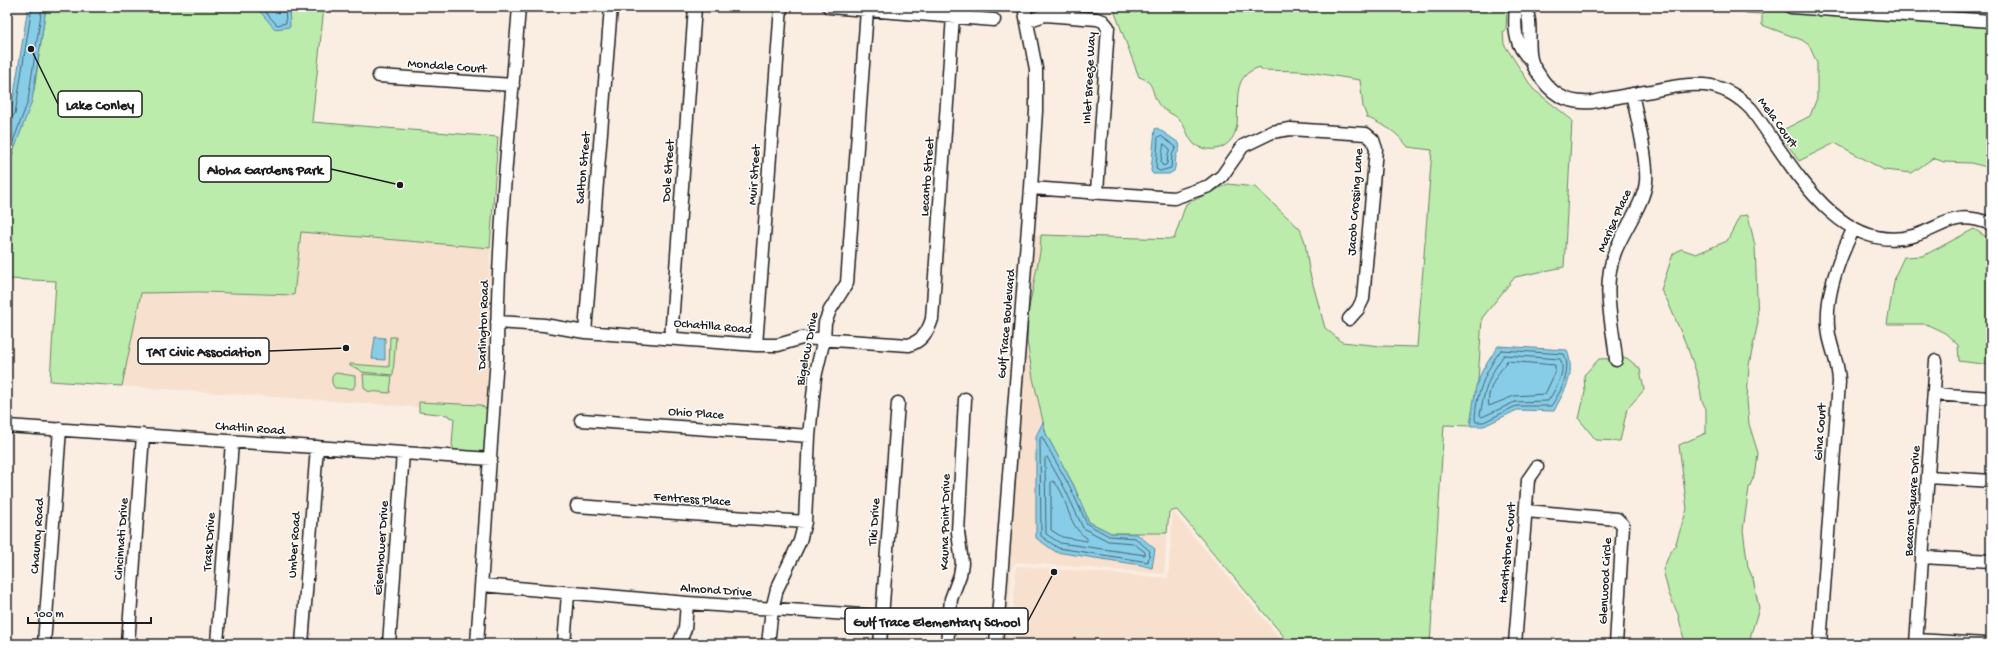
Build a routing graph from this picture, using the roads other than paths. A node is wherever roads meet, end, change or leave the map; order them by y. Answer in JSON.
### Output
{"nodes":[{"id":1,"x":519,"y":7,"type":"edge"},
{"id":2,"x":611,"y":7,"type":"edge"},
{"id":3,"x":695,"y":7,"type":"edge"},
{"id":4,"x":780,"y":7,"type":"edge"},
{"id":5,"x":829,"y":7,"type":"edge"},
{"id":6,"x":1024,"y":7,"type":"edge"},
{"id":7,"x":1791,"y":7,"type":"edge"},
{"id":8,"x":1524,"y":8,"type":"edge"},
{"id":9,"x":867,"y":10,"type":"junction"},
{"id":10,"x":953,"y":16,"type":"junction"},
{"id":11,"x":994,"y":20,"type":"dead end"},
{"id":12,"x":1027,"y":21,"type":"junction"},
{"id":13,"x":1991,"y":21,"type":"edge"},
{"id":14,"x":379,"y":76,"type":"dead end"},
{"id":15,"x":513,"y":85,"type":"junction"},
{"id":16,"x":1632,"y":94,"type":"junction"},
{"id":17,"x":1032,"y":188,"type":"junction"},
{"id":18,"x":1097,"y":192,"type":"junction"},
{"id":19,"x":1991,"y":224,"type":"edge"},
{"id":20,"x":1854,"y":228,"type":"junction"},
{"id":21,"x":1349,"y":319,"type":"dead end"},
{"id":22,"x":497,"y":322,"type":"junction"},
{"id":23,"x":585,"y":332,"type":"junction"},
{"id":24,"x":923,"y":337,"type":"joint"},
{"id":25,"x":671,"y":338,"type":"junction"},
{"id":26,"x":824,"y":339,"type":"junction"},
{"id":27,"x":756,"y":345,"type":"junction"},
{"id":28,"x":1616,"y":360,"type":"dead end"},
{"id":29,"x":1936,"y":361,"type":"dead end"},
{"id":30,"x":1934,"y":394,"type":"junction"},
{"id":31,"x":1991,"y":398,"type":"edge"},
{"id":32,"x":965,"y":399,"type":"dead end"},
{"id":33,"x":898,"y":403,"type":"dead end"},
{"id":34,"x":581,"y":420,"type":"dead end"},
{"id":35,"x":7,"y":426,"type":"edge"},
{"id":36,"x":60,"y":429,"type":"junction"},
{"id":37,"x":143,"y":435,"type":"junction"},
{"id":38,"x":809,"y":436,"type":"junction"},
{"id":39,"x":232,"y":442,"type":"junction"},
{"id":40,"x":317,"y":447,"type":"junction"},
{"id":41,"x":403,"y":454,"type":"junction"},
{"id":42,"x":491,"y":459,"type":"junction"},
{"id":43,"x":1538,"y":467,"type":"dead end"},
{"id":44,"x":1929,"y":477,"type":"junction"},
{"id":45,"x":1991,"y":481,"type":"edge"},
{"id":46,"x":577,"y":506,"type":"dead end"},
{"id":47,"x":1526,"y":511,"type":"junction"},
{"id":48,"x":805,"y":522,"type":"junction"},
{"id":49,"x":1922,"y":557,"type":"junction"},
{"id":50,"x":1991,"y":561,"type":"edge"},
{"id":51,"x":482,"y":585,"type":"junction"},
{"id":52,"x":568,"y":594,"type":"junction"},
{"id":53,"x":687,"y":603,"type":"junction"},
{"id":54,"x":772,"y":609,"type":"junction"},
{"id":55,"x":882,"y":617,"type":"junction"},
{"id":56,"x":949,"y":621,"type":"junction"},
{"id":57,"x":1916,"y":642,"type":"edge"},
{"id":58,"x":44,"y":644,"type":"edge"},
{"id":59,"x":128,"y":644,"type":"edge"},
{"id":60,"x":217,"y":644,"type":"edge"},
{"id":61,"x":302,"y":644,"type":"edge"},
{"id":62,"x":389,"y":644,"type":"edge"},
{"id":63,"x":477,"y":644,"type":"edge"},
{"id":64,"x":564,"y":644,"type":"edge"},
{"id":65,"x":679,"y":644,"type":"edge"},
{"id":66,"x":768,"y":644,"type":"edge"},
{"id":67,"x":880,"y":644,"type":"edge"},
{"id":68,"x":947,"y":644,"type":"edge"},
{"id":69,"x":996,"y":644,"type":"edge"},
{"id":70,"x":1515,"y":644,"type":"edge"},
{"id":71,"x":1616,"y":644,"type":"edge"},
{"id":72,"x":1820,"y":644,"type":"edge"},
{"id":73,"x":1986,"y":644,"type":"edge"}],
"edges":[{"from":1,"to":15,"type":"street","name":"Darlington Road"},
{"from":2,"to":23,"type":"street","name":"Salton Street"},
{"from":3,"to":25,"type":"street","name":"Dole Street"},
{"from":4,"to":27,"type":"street","name":"Muir Street"},
{"from":5,"to":9,"type":"street"},
{"from":6,"to":12,"type":"street","name":"Gulf Trace Boulevard"},
{"from":7,"to":13,"type":"street"},
{"from":8,"to":16,"type":"street","name":"Mela Court"},
{"from":9,"to":10,"type":"street"},
{"from":9,"to":26,"type":"street","name":"Bigelow Drive"},
{"from":10,"to":11,"type":"street"},
{"from":10,"to":24,"type":"street","name":"Lecanto Street"},
{"from":12,"to":17,"type":"street","name":"Gulf Trace Boulevard"},
{"from":12,"to":18,"type":"street","name":"Inlet Breeze Way"},
{"from":14,"to":15,"type":"street","name":"Mondale Court"},
{"from":15,"to":22,"type":"street","name":"Darlington Road"},
{"from":16,"to":20,"type":"street","name":"Mela Court"},
{"from":16,"to":28,"type":"street","name":"Marisa Place"},
{"from":17,"to":18,"type":"street","name":"Jacob Crossing Lane"},
{"from":17,"to":69,"type":"street","name":"Gulf Trace Boulevard"},
{"from":18,"to":21,"type":"street","name":"Jacob Crossing Lane"},
{"from":19,"to":20,"type":"street","name":"Mela Court"},
{"from":20,"to":72,"type":"street","name":"Gina Court"},
{"from":22,"to":23,"type":"street","name":"Ochatilla Road"},
{"from":22,"to":42,"type":"street","name":"Darlington Road"},
{"from":23,"to":25,"type":"street","name":"Ochatilla Road"},
{"from":24,"to":26,"type":"street","name":"Ochatilla Road"},
{"from":25,"to":27,"type":"street","name":"Ochatilla Road"},
{"from":26,"to":27,"type":"street","name":"Ochatilla Road"},
{"from":26,"to":38,"type":"street","name":"Bigelow Drive"},
{"from":29,"to":30,"type":"street","name":"Beacon Square Drive"},
{"from":30,"to":31,"type":"street"},
{"from":30,"to":44,"type":"street","name":"Beacon Square Drive"},
{"from":32,"to":56,"type":"street","name":"Kauna Point Drive"},
{"from":33,"to":55,"type":"street","name":"Tiki Drive"},
{"from":34,"to":38,"type":"street","name":"Ohio Place"},
{"from":35,"to":36,"type":"street","name":"Chatlin Road"},
{"from":36,"to":37,"type":"street","name":"Chatlin Road"},
{"from":36,"to":58,"type":"street","name":"Chauncy Road"},
{"from":37,"to":39,"type":"street","name":"Chatlin Road"},
{"from":37,"to":59,"type":"street","name":"Cincinnati Drive"},
{"from":38,"to":48,"type":"street","name":"Bigelow Drive"},
{"from":39,"to":40,"type":"street","name":"Chatlin Road"},
{"from":39,"to":60,"type":"street","name":"Trask Drive"},
{"from":40,"to":41,"type":"street","name":"Chatlin Road"},
{"from":40,"to":61,"type":"street","name":"Umber Road"},
{"from":41,"to":42,"type":"street","name":"Chatlin Road"},
{"from":41,"to":62,"type":"street","name":"Eisenhower Drive"},
{"from":42,"to":51,"type":"street","name":"Darlington Road"},
{"from":43,"to":47,"type":"street","name":"Hearthstone Court"},
{"from":44,"to":45,"type":"street"},
{"from":44,"to":49,"type":"street","name":"Beacon Square Drive"},
{"from":46,"to":48,"type":"street","name":"Fentress Place"},
{"from":47,"to":70,"type":"street","name":"Hearthstone Court"},
{"from":47,"to":71,"type":"street","name":"Glenwood Circle"},
{"from":48,"to":54,"type":"street","name":"Bigelow Drive"},
{"from":49,"to":50,"type":"street"},
{"from":49,"to":57,"type":"street","name":"Beacon Square Drive"},
{"from":51,"to":52,"type":"street","name":"Almond Drive"},
{"from":51,"to":63,"type":"street","name":"Darlington Road"},
{"from":52,"to":53,"type":"street","name":"Almond Drive"},
{"from":52,"to":64,"type":"street"},
{"from":53,"to":54,"type":"street","name":"Almond Drive"},
{"from":53,"to":65,"type":"street"},
{"from":54,"to":55,"type":"street","name":"Almond Drive"},
{"from":54,"to":66,"type":"street","name":"Bigelow Drive"},
{"from":55,"to":56,"type":"street","name":"Almond Drive"},
{"from":55,"to":67,"type":"street","name":"Tiki Drive"},
{"from":56,"to":68,"type":"street","name":"Kauna Point Drive"},
{"from":57,"to":73,"type":"street"}]}
